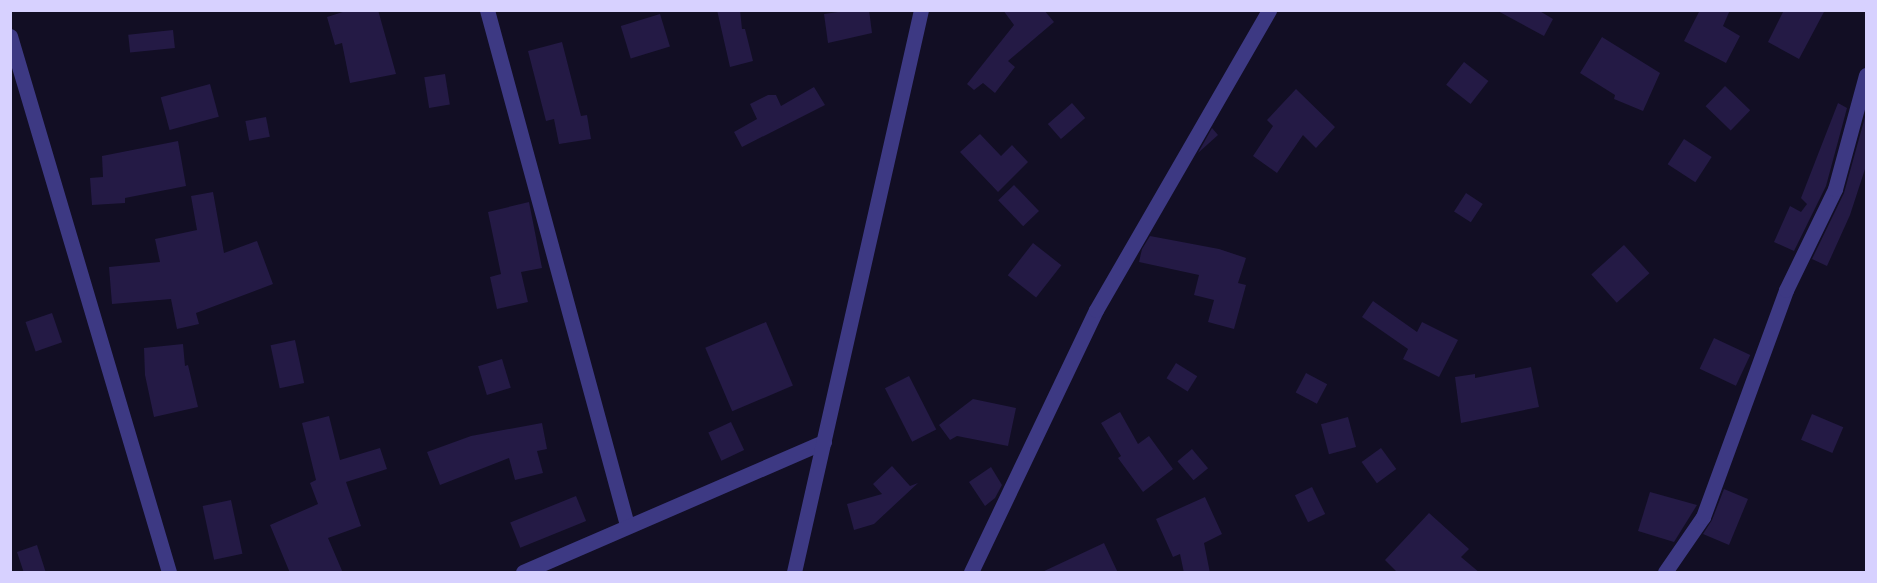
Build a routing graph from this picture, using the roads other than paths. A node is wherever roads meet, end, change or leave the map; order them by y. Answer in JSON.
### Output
{"nodes":[{"id":1,"x":487,"y":10,"type":"edge"},
{"id":2,"x":921,"y":10,"type":"edge"},
{"id":3,"x":1269,"y":10,"type":"edge"},
{"id":4,"x":10,"y":36,"type":"edge"},
{"id":5,"x":1866,"y":75,"type":"edge"},
{"id":6,"x":824,"y":442,"type":"junction"},
{"id":7,"x":627,"y":525,"type":"junction"},
{"id":8,"x":169,"y":573,"type":"edge"},
{"id":9,"x":523,"y":573,"type":"edge"},
{"id":10,"x":794,"y":573,"type":"edge"},
{"id":11,"x":971,"y":573,"type":"edge"},
{"id":12,"x":1665,"y":573,"type":"edge"}],
"edges":[{"from":1,"to":7,"type":"street"},
{"from":2,"to":6,"type":"street"},
{"from":3,"to":11,"type":"street"},
{"from":4,"to":8,"type":"street"},
{"from":5,"to":12,"type":"street"},
{"from":6,"to":7,"type":"street"},
{"from":6,"to":10,"type":"street"},
{"from":7,"to":9,"type":"street"}]}
